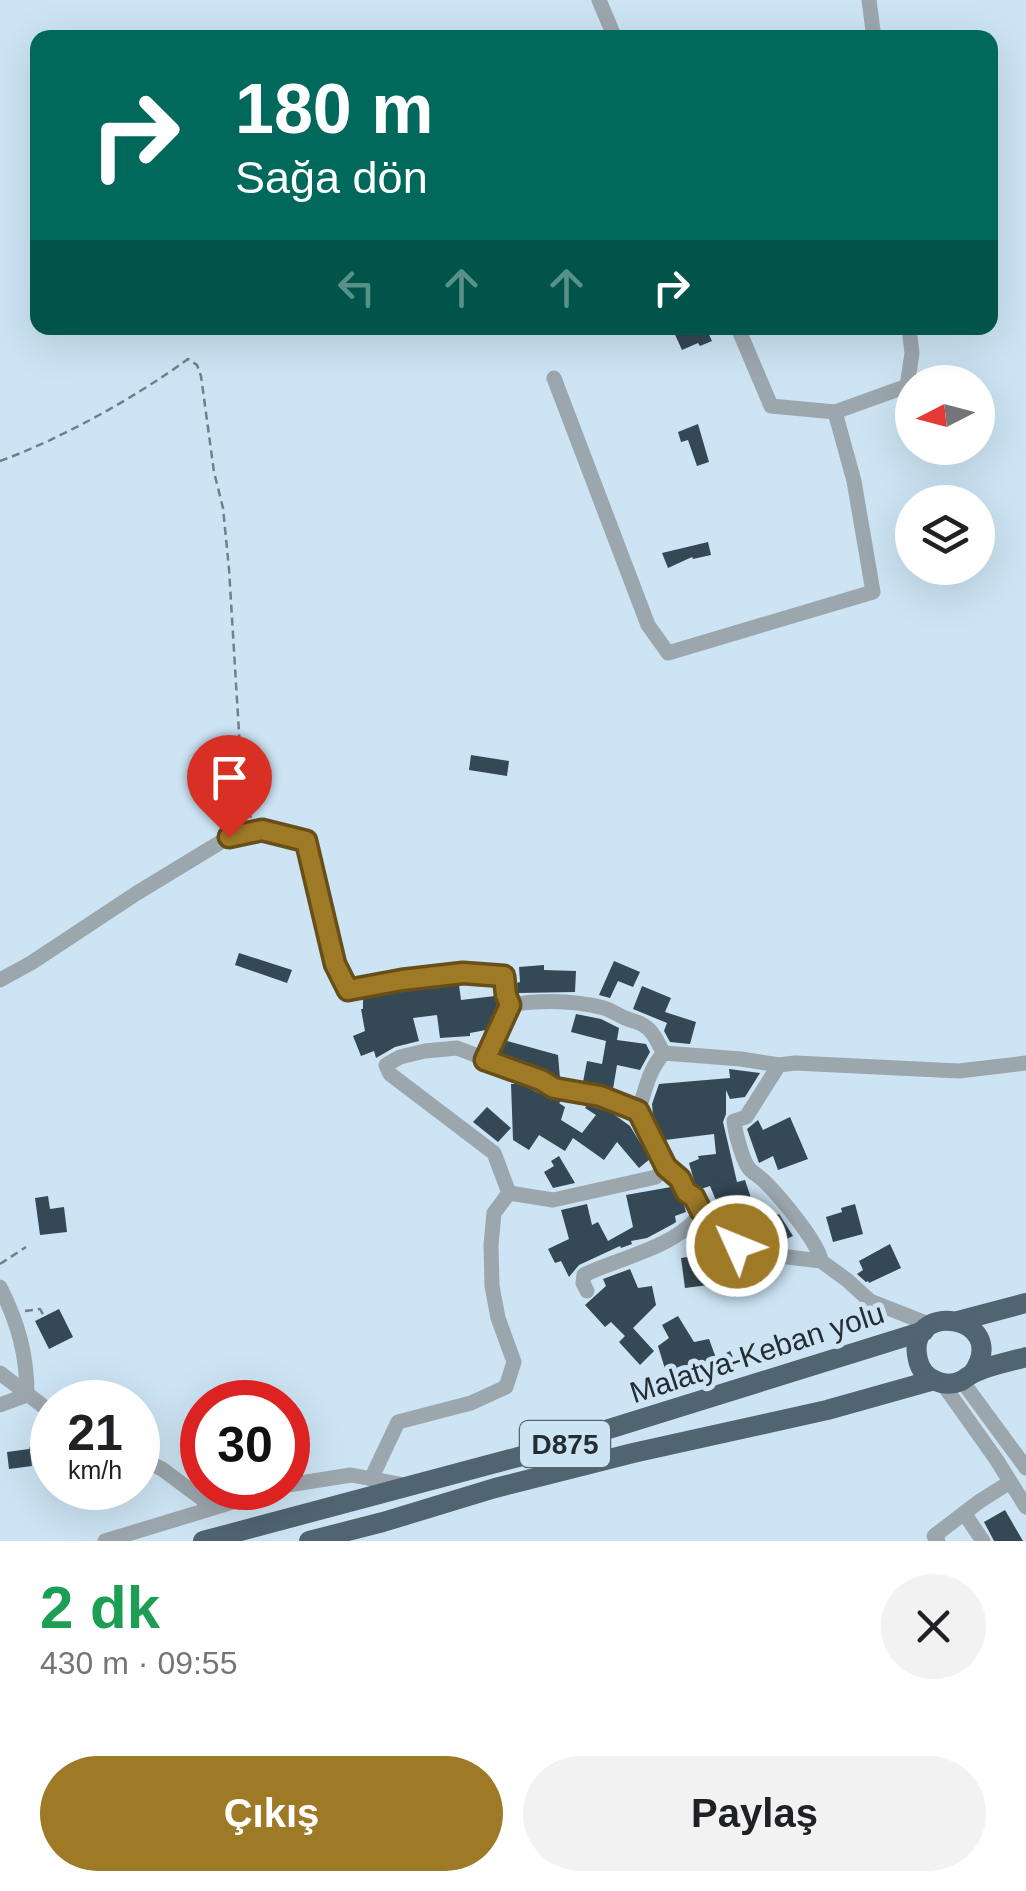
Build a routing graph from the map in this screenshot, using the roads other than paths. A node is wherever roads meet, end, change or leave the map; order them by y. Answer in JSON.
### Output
{"nodes":[{"id":1,"x":599,"y":0,"type":"edge"},
{"id":2,"x":869,"y":0,"type":"edge"},
{"id":3,"x":612,"y":30,"type":"edge"},
{"id":4,"x":873,"y":30,"type":"edge"},
{"id":5,"x":741,"y":335,"type":"edge"},
{"id":6,"x":909,"y":335,"type":"edge"},
{"id":7,"x":554,"y":378,"type":"dead end"},
{"id":8,"x":834,"y":412,"type":"junction"},
{"id":9,"x":0,"y":980,"type":"edge"},
{"id":10,"x":510,"y":1005,"type":"junction"},
{"id":11,"x":664,"y":1053,"type":"junction"},
{"id":12,"x":485,"y":1060,"type":"junction"},
{"id":13,"x":1026,"y":1063,"type":"edge"},
{"id":14,"x":778,"y":1065,"type":"junction"},
{"id":15,"x":638,"y":1111,"type":"junction"},
{"id":16,"x":666,"y":1167,"type":"junction"},
{"id":17,"x":509,"y":1193,"type":"junction"},
{"id":18,"x":701,"y":1211,"type":"junction"},
{"id":19,"x":820,"y":1260,"type":"junction"},
{"id":20,"x":0,"y":1287,"type":"edge"},
{"id":21,"x":587,"y":1292,"type":"dead end"},
{"id":22,"x":1026,"y":1303,"type":"edge"},
{"id":23,"x":958,"y":1321,"type":"junction"},
{"id":24,"x":927,"y":1328,"type":"junction"},
{"id":25,"x":1026,"y":1357,"type":"edge"},
{"id":26,"x":998,"y":1366,"type":"junction"},
{"id":27,"x":1026,"y":1372,"type":"edge"},
{"id":28,"x":0,"y":1373,"type":"edge"},
{"id":29,"x":953,"y":1379,"type":"junction"},
{"id":30,"x":27,"y":1395,"type":"junction"},
{"id":31,"x":30,"y":1397,"type":"edge"},
{"id":32,"x":0,"y":1405,"type":"edge"},
{"id":33,"x":1026,"y":1468,"type":"edge"},
{"id":34,"x":371,"y":1479,"type":"junction"},
{"id":35,"x":310,"y":1481,"type":"edge"},
{"id":36,"x":1010,"y":1482,"type":"junction"},
{"id":37,"x":409,"y":1486,"type":"junction"},
{"id":38,"x":1026,"y":1506,"type":"edge"},
{"id":39,"x":203,"y":1510,"type":"edge"},
{"id":40,"x":964,"y":1513,"type":"junction"},
{"id":41,"x":105,"y":1541,"type":"edge"},
{"id":42,"x":203,"y":1541,"type":"edge"},
{"id":43,"x":309,"y":1541,"type":"edge"},
{"id":44,"x":938,"y":1541,"type":"edge"},
{"id":45,"x":983,"y":1541,"type":"edge"}],
"edges":[{"from":1,"to":3,"type":"street"},
{"from":2,"to":4,"type":"street"},
{"from":5,"to":8,"type":"street"},
{"from":6,"to":8,"type":"street"},
{"from":7,"to":8,"type":"street"},
{"from":9,"to":10,"type":"street"},
{"from":10,"to":11,"type":"street"},
{"from":10,"to":12,"type":"street"},
{"from":11,"to":14,"type":"street"},
{"from":11,"to":15,"type":"street"},
{"from":12,"to":15,"type":"street"},
{"from":12,"to":17,"type":"street"},
{"from":13,"to":14,"type":"street"},
{"from":14,"to":19,"type":"street"},
{"from":15,"to":16,"type":"street"},
{"from":16,"to":17,"type":"street"},
{"from":16,"to":18,"type":"street"},
{"from":17,"to":34,"type":"street"},
{"from":18,"to":19,"type":"street"},
{"from":18,"to":21,"type":"street"},
{"from":19,"to":24,"type":"street"},
{"from":20,"to":30,"type":"street"},
{"from":22,"to":23,"type":"highway","number":"D875"},
{"from":23,"to":24,"type":"highway","number":"D875"},
{"from":23,"to":29,"type":"highway"},
{"from":24,"to":29,"type":"highway"},
{"from":24,"to":37,"type":"highway","name":"Malatya-Keban yolu","number":"D875"},
{"from":25,"to":26,"type":"highway","name":"Malatya-Keban yolu","number":"D875"},
{"from":26,"to":27,"type":"street"},
{"from":26,"to":29,"type":"highway","name":"Malatya-Keban yolu","number":"D875"},
{"from":28,"to":30,"type":"street"},
{"from":29,"to":33,"type":"street"},
{"from":29,"to":36,"type":"street"},
{"from":29,"to":43,"type":"highway","name":"Malatya-Keban yolu","number":"D875"},
{"from":30,"to":31,"type":"street"},
{"from":30,"to":32,"type":"street"},
{"from":34,"to":35,"type":"street"},
{"from":34,"to":37,"type":"street"},
{"from":36,"to":38,"type":"street"},
{"from":36,"to":40,"type":"street"},
{"from":37,"to":42,"type":"highway","name":"Malatya-Keban yolu","number":"D875"},
{"from":39,"to":41,"type":"street"},
{"from":40,"to":44,"type":"street"},
{"from":40,"to":45,"type":"street"}]}
